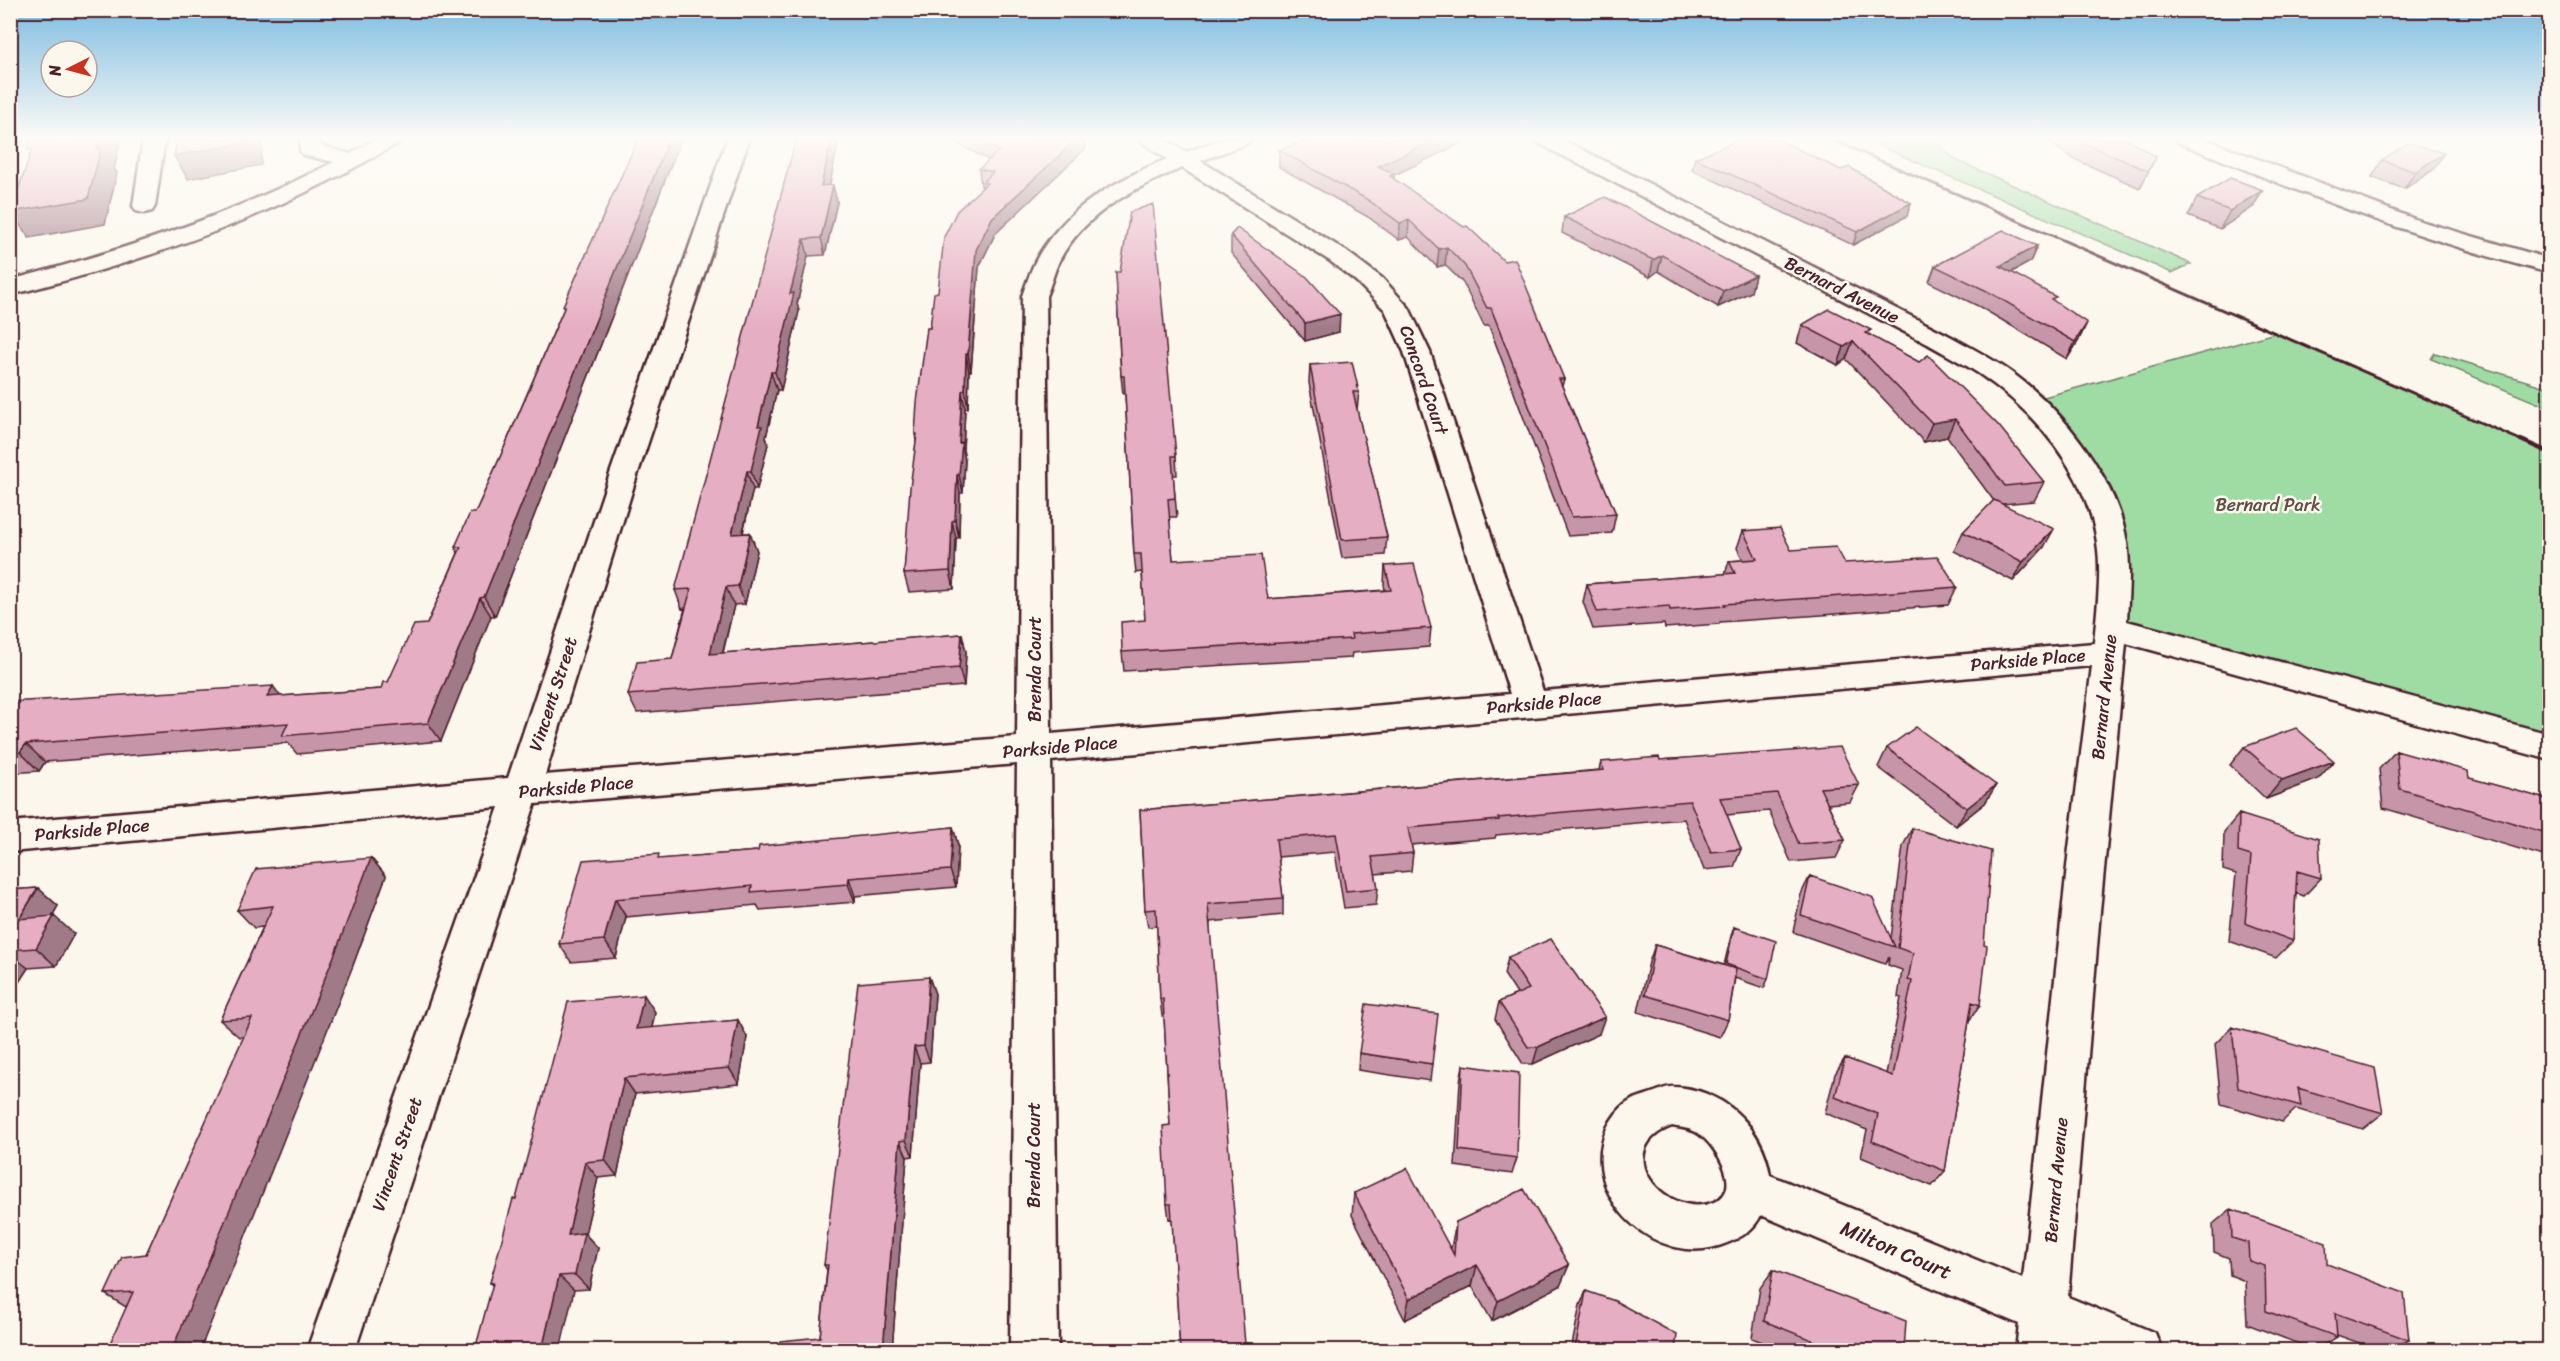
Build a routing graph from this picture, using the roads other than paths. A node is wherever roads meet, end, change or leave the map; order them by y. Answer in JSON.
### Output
{"nodes":[{"id":1,"x":145,"y":203,"type":"edge"},
{"id":2,"x":267,"y":203,"type":"edge"},
{"id":3,"x":716,"y":203,"type":"edge"},
{"id":4,"x":1099,"y":203,"type":"edge"},
{"id":5,"x":1250,"y":203,"type":"edge"},
{"id":6,"x":1669,"y":203,"type":"edge"},
{"id":7,"x":2355,"y":203,"type":"edge"},
{"id":8,"x":144,"y":206,"type":"dead end"},
{"id":9,"x":2550,"y":266,"type":"edge"},
{"id":10,"x":10,"y":288,"type":"edge"},
{"id":11,"x":2110,"y":640,"type":"junction"},
{"id":12,"x":1530,"y":704,"type":"junction"},
{"id":13,"x":2550,"y":747,"type":"edge"},
{"id":14,"x":1035,"y":749,"type":"junction"},
{"id":15,"x":522,"y":791,"type":"junction"},
{"id":16,"x":10,"y":837,"type":"edge"},
{"id":17,"x":1749,"y":1188,"type":"dead end"},
{"id":18,"x":2042,"y":1331,"type":"edge"},
{"id":19,"x":331,"y":1350,"type":"edge"},
{"id":20,"x":1034,"y":1350,"type":"edge"},
{"id":21,"x":2138,"y":1350,"type":"edge"}],
"edges":[{"from":1,"to":8,"type":"street"},
{"from":2,"to":10,"type":"street"},
{"from":3,"to":15,"type":"street","name":"Vincent Street"},
{"from":4,"to":14,"type":"street","name":"Brenda Court"},
{"from":5,"to":12,"type":"street","name":"Concord Court"},
{"from":6,"to":11,"type":"street","name":"Bernard Avenue"},
{"from":7,"to":9,"type":"street"},
{"from":11,"to":12,"type":"street","name":"Parkside Place"},
{"from":11,"to":13,"type":"street","name":"Parkside Place"},
{"from":11,"to":18,"type":"street","name":"Bernard Avenue"},
{"from":12,"to":14,"type":"street","name":"Parkside Place"},
{"from":14,"to":15,"type":"street","name":"Parkside Place"},
{"from":14,"to":20,"type":"street","name":"Brenda Court"},
{"from":15,"to":16,"type":"street","name":"Parkside Place"},
{"from":15,"to":19,"type":"street","name":"Vincent Street"},
{"from":17,"to":18,"type":"street","name":"Milton Court"},
{"from":18,"to":21,"type":"street","name":"Milton Court"}]}
